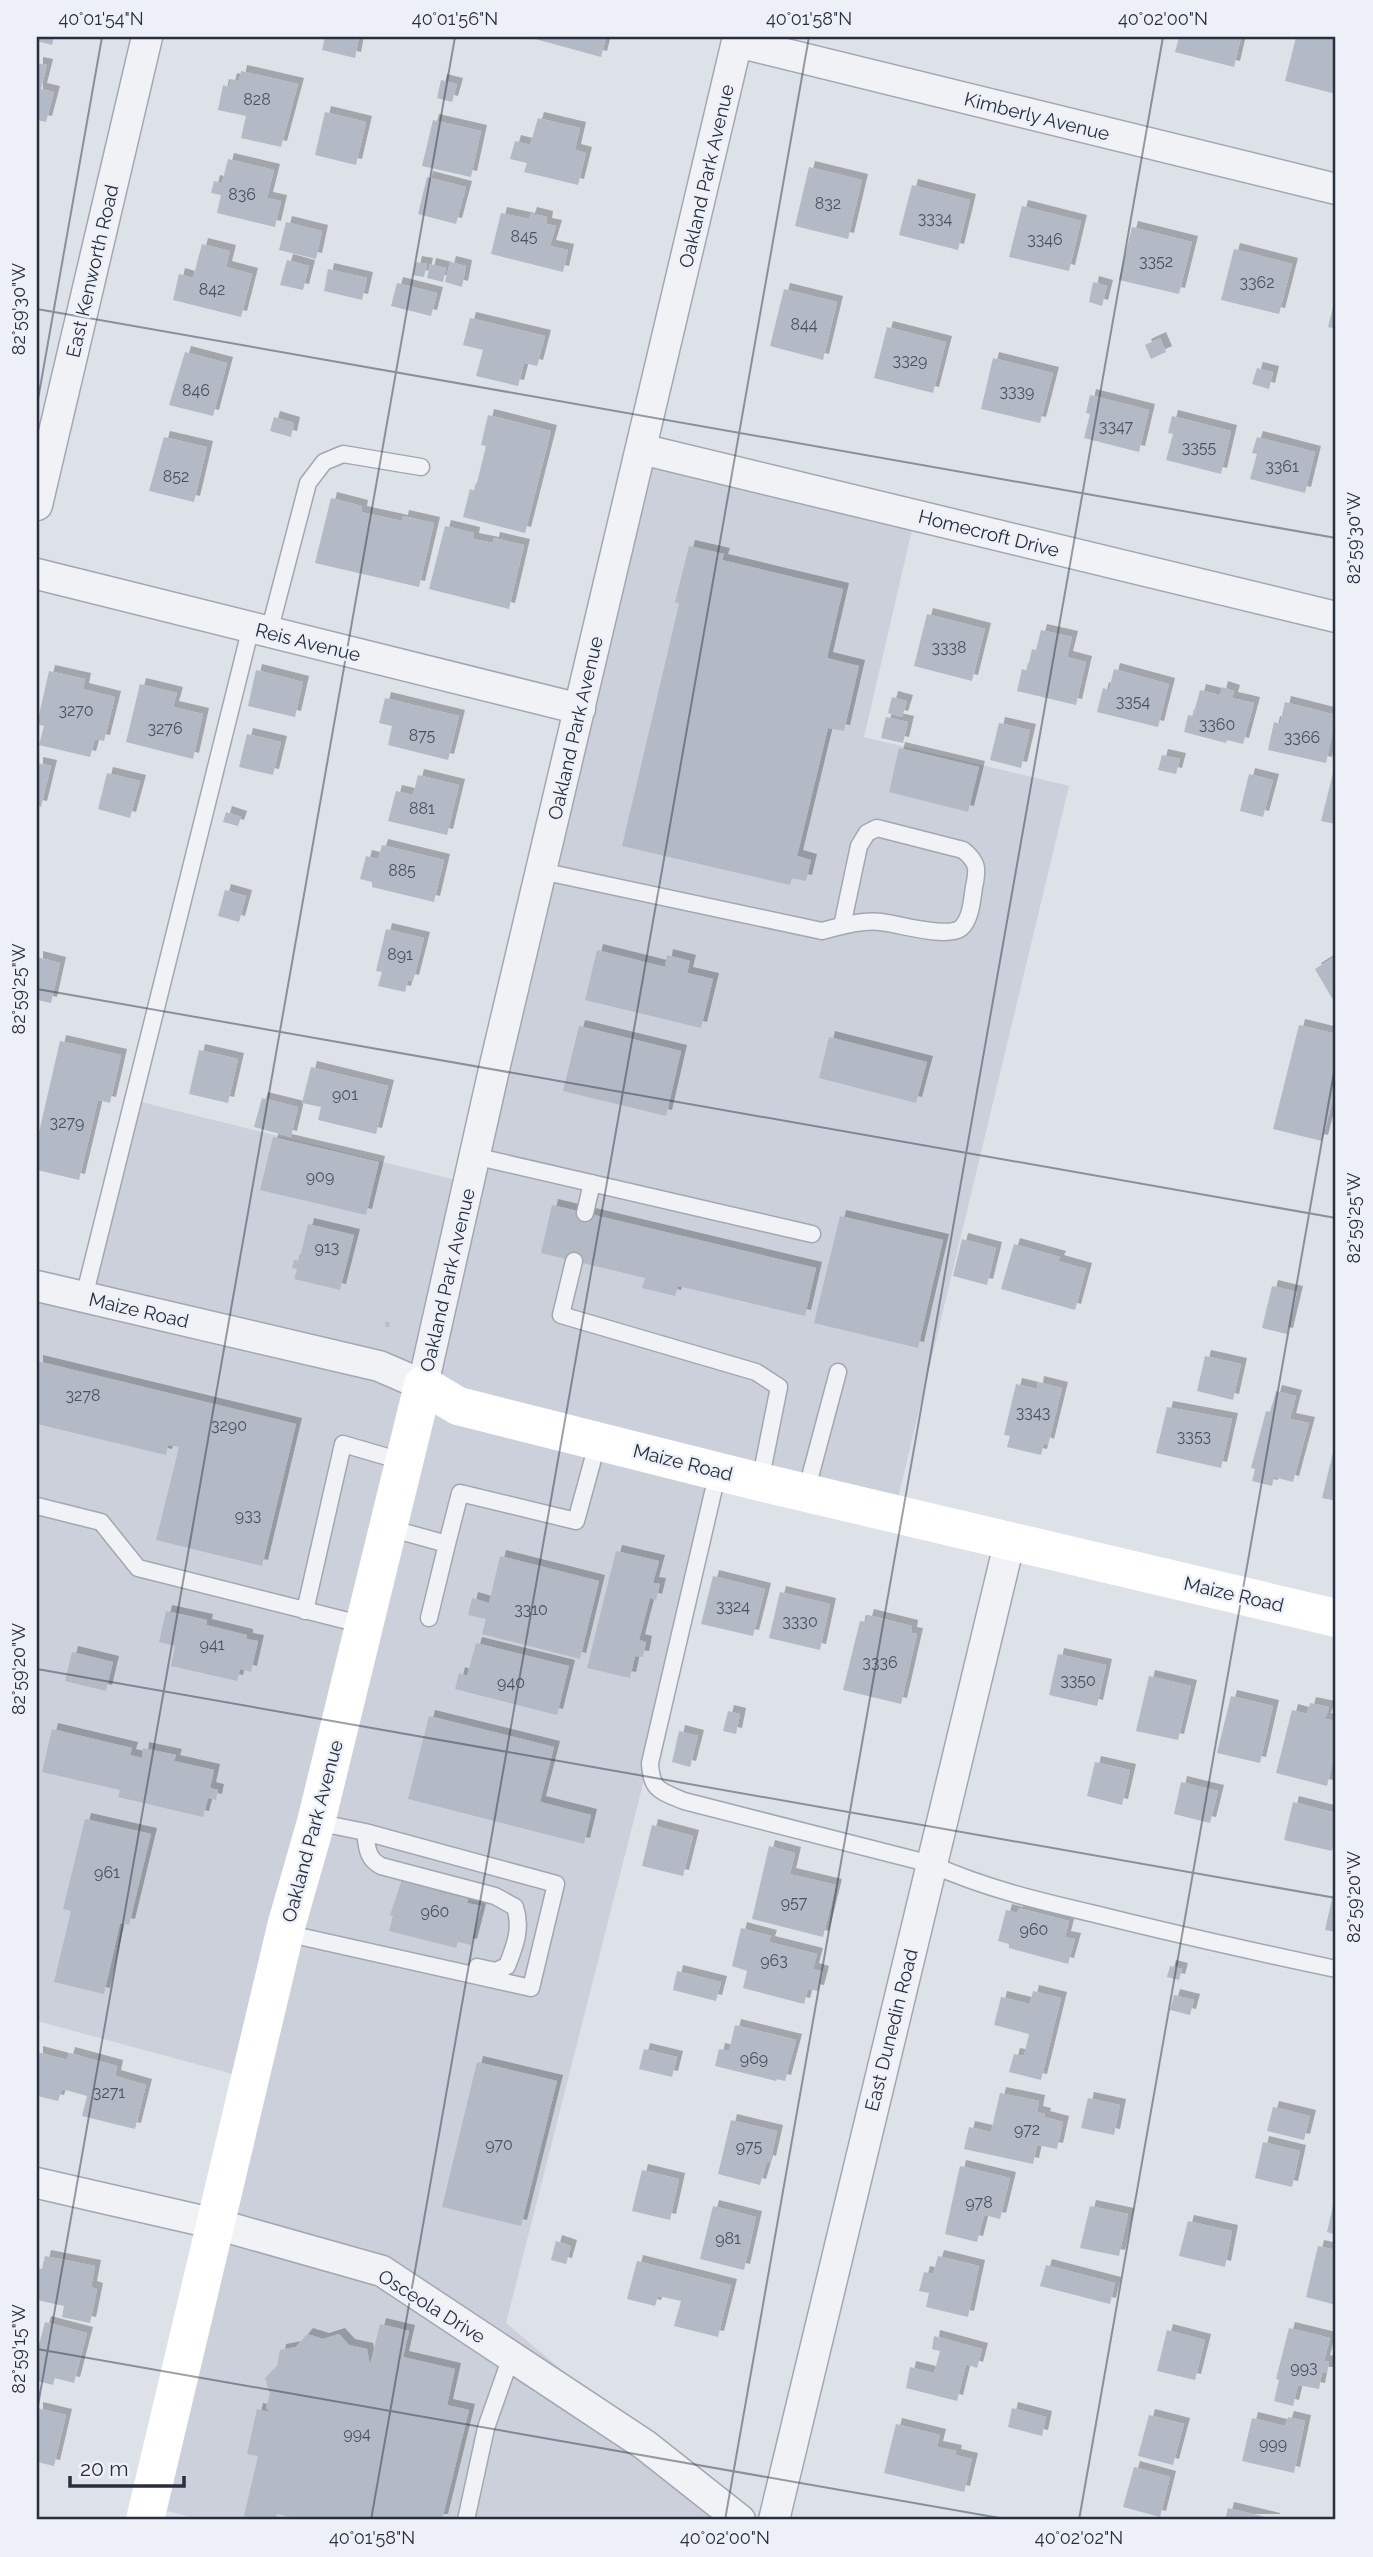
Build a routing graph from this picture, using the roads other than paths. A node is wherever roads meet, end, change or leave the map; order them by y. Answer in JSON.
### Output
{"nodes":[{"id":1,"x":147,"y":37,"type":"edge"},
{"id":2,"x":738,"y":39,"type":"edge"},
{"id":3,"x":1336,"y":189,"type":"edge"},
{"id":4,"x":641,"y":449,"type":"junction"},
{"id":5,"x":421,"y":467,"type":"dead end"},
{"id":6,"x":37,"y":505,"type":"edge"},
{"id":7,"x":37,"y":574,"type":"edge"},
{"id":8,"x":1336,"y":617,"type":"edge"},
{"id":9,"x":260,"y":630,"type":"junction"},
{"id":10,"x":580,"y":709,"type":"junction"},
{"id":11,"x":541,"y":872,"type":"junction"},
{"id":12,"x":842,"y":926,"type":"junction"},
{"id":13,"x":474,"y":1156,"type":"junction"},
{"id":14,"x":592,"y":1183,"type":"junction"},
{"id":15,"x":585,"y":1213,"type":"dead end"},
{"id":16,"x":812,"y":1234,"type":"dead end"},
{"id":17,"x":574,"y":1261,"type":"dead end"},
{"id":18,"x":37,"y":1286,"type":"edge"},
{"id":19,"x":84,"y":1297,"type":"junction"},
{"id":20,"x":838,"y":1372,"type":"dead end"},
{"id":21,"x":423,"y":1385,"type":"junction"},
{"id":22,"x":598,"y":1441,"type":"junction"},
{"id":23,"x":405,"y":1462,"type":"junction"},
{"id":24,"x":718,"y":1471,"type":"junction"},
{"id":25,"x":760,"y":1482,"type":"junction"},
{"id":26,"x":806,"y":1492,"type":"junction"},
{"id":27,"x":37,"y":1506,"type":"edge"},
{"id":28,"x":389,"y":1528,"type":"junction"},
{"id":29,"x":1010,"y":1540,"type":"junction"},
{"id":30,"x":447,"y":1544,"type":"junction"},
{"id":31,"x":304,"y":1611,"type":"junction"},
{"id":32,"x":429,"y":1618,"type":"dead end"},
{"id":33,"x":1336,"y":1618,"type":"edge"},
{"id":34,"x":366,"y":1626,"type":"junction"},
{"id":35,"x":316,"y":1822,"type":"junction"},
{"id":36,"x":365,"y":1832,"type":"junction"},
{"id":37,"x":931,"y":1864,"type":"junction"},
{"id":38,"x":285,"y":1933,"type":"junction"},
{"id":39,"x":393,"y":1958,"type":"junction"},
{"id":40,"x":1336,"y":1969,"type":"edge"},
{"id":41,"x":37,"y":2183,"type":"edge"},
{"id":42,"x":216,"y":2224,"type":"junction"},
{"id":43,"x":511,"y":2357,"type":"junction"},
{"id":44,"x":145,"y":2520,"type":"edge"},
{"id":45,"x":466,"y":2520,"type":"edge"},
{"id":46,"x":740,"y":2520,"type":"edge"},
{"id":47,"x":774,"y":2520,"type":"edge"}],
"edges":[{"from":1,"to":6,"type":"street","name":"East Kenworth Road"},
{"from":2,"to":3,"type":"street","name":"Kimberly Avenue"},
{"from":2,"to":4,"type":"street","name":"Oakland Park Avenue"},
{"from":4,"to":8,"type":"street","name":"Homecroft Drive"},
{"from":4,"to":10,"type":"street","name":"Oakland Park Avenue"},
{"from":5,"to":9,"type":"lane"},
{"from":7,"to":9,"type":"street","name":"Reis Avenue"},
{"from":9,"to":10,"type":"street","name":"Reis Avenue"},
{"from":9,"to":19,"type":"lane"},
{"from":10,"to":11,"type":"street","name":"Oakland Park Avenue"},
{"from":11,"to":12,"type":"lane"},
{"from":11,"to":13,"type":"street","name":"Oakland Park Avenue"},
{"from":12,"to":12,"type":"lane"},
{"from":13,"to":14,"type":"lane"},
{"from":13,"to":21,"type":"street","name":"Oakland Park Avenue"},
{"from":14,"to":15,"type":"lane"},
{"from":14,"to":16,"type":"lane"},
{"from":17,"to":25,"type":"lane"},
{"from":18,"to":19,"type":"street","name":"Maize Road"},
{"from":19,"to":21,"type":"street","name":"Maize Road"},
{"from":20,"to":26,"type":"lane"},
{"from":21,"to":22,"type":"street","name":"Maize Road"},
{"from":21,"to":23,"type":"street","name":"Oakland Park Avenue"},
{"from":22,"to":24,"type":"street","name":"Maize Road"},
{"from":22,"to":30,"type":"lane"},
{"from":23,"to":28,"type":"street","name":"Oakland Park Avenue"},
{"from":23,"to":31,"type":"lane"},
{"from":24,"to":25,"type":"street","name":"Maize Road"},
{"from":24,"to":37,"type":"lane"},
{"from":25,"to":26,"type":"street","name":"Maize Road"},
{"from":26,"to":29,"type":"street","name":"Maize Road"},
{"from":27,"to":31,"type":"lane"},
{"from":28,"to":30,"type":"lane"},
{"from":28,"to":34,"type":"street","name":"Oakland Park Avenue"},
{"from":29,"to":33,"type":"street","name":"Maize Road"},
{"from":29,"to":37,"type":"street","name":"East Dunedin Road"},
{"from":30,"to":32,"type":"lane"},
{"from":31,"to":34,"type":"lane"},
{"from":34,"to":35,"type":"street","name":"Oakland Park Avenue"},
{"from":35,"to":36,"type":"lane"},
{"from":35,"to":38,"type":"street","name":"Oakland Park Avenue"},
{"from":36,"to":39,"type":"lane"},
{"from":36,"to":39,"type":"lane"},
{"from":37,"to":40,"type":"lane"},
{"from":37,"to":47,"type":"street","name":"East Dunedin Road"},
{"from":38,"to":39,"type":"lane"},
{"from":38,"to":42,"type":"street","name":"Oakland Park Avenue"},
{"from":41,"to":42,"type":"street","name":"Osceola Drive"},
{"from":42,"to":43,"type":"street","name":"Osceola Drive"},
{"from":42,"to":44,"type":"street","name":"Oakland Park Avenue"},
{"from":43,"to":45,"type":"lane"},
{"from":43,"to":46,"type":"street","name":"Osceola Drive"}]}
